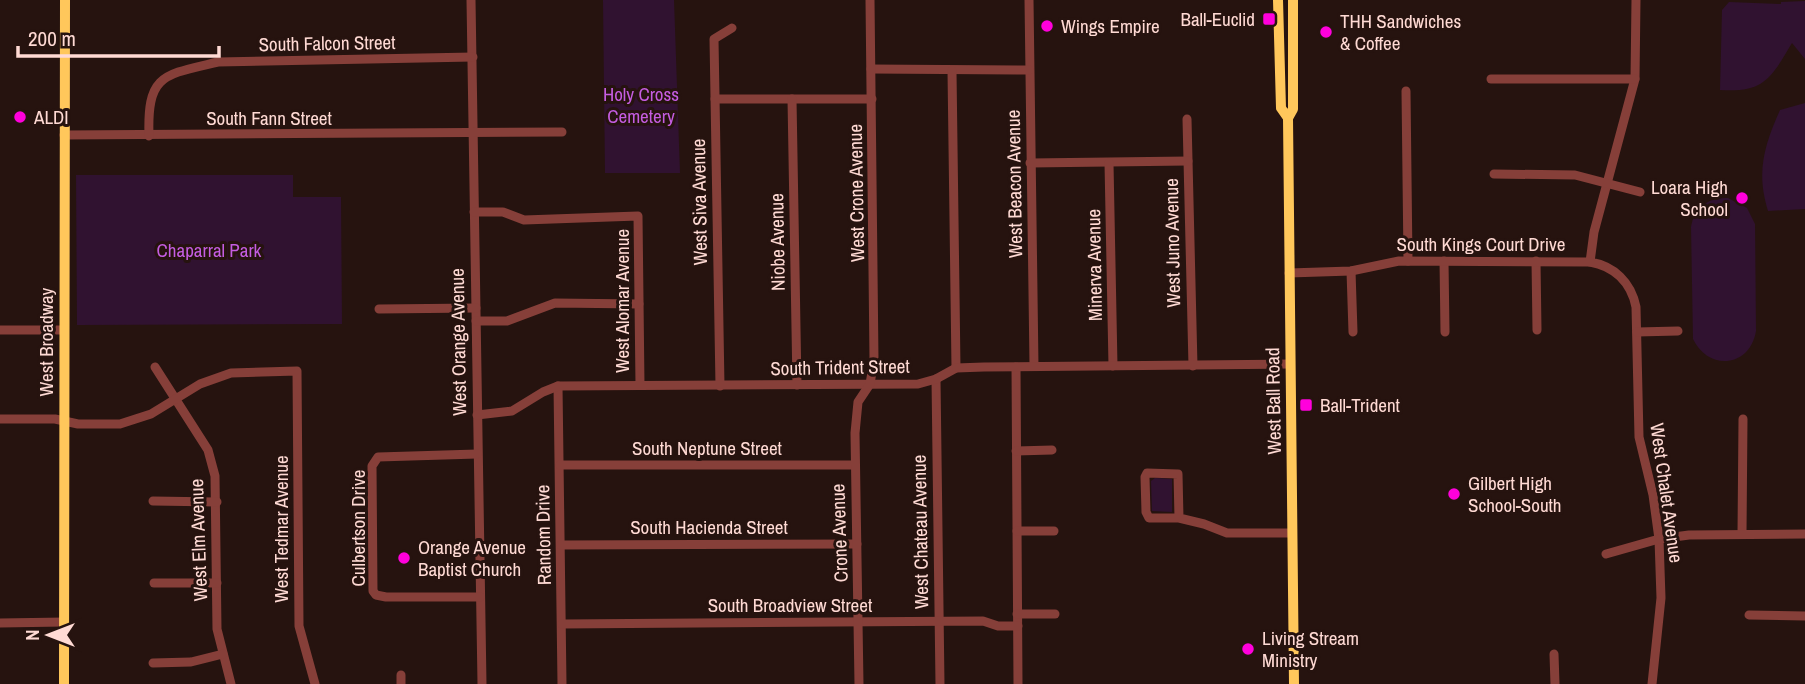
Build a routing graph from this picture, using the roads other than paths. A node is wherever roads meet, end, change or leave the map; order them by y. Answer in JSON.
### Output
{"nodes":[{"id":1,"x":65,"y":0,"type":"edge"},
{"id":2,"x":471,"y":0,"type":"edge"},
{"id":3,"x":870,"y":0,"type":"edge"},
{"id":4,"x":1028,"y":0,"type":"edge"},
{"id":5,"x":1278,"y":0,"type":"edge"},
{"id":6,"x":1293,"y":0,"type":"edge"},
{"id":7,"x":1636,"y":0,"type":"edge"},
{"id":8,"x":732,"y":28,"type":"dead end"},
{"id":9,"x":473,"y":57,"type":"junction"},
{"id":10,"x":872,"y":69,"type":"junction"},
{"id":11,"x":1029,"y":70,"type":"junction"},
{"id":12,"x":952,"y":71,"type":"junction"},
{"id":13,"x":1491,"y":79,"type":"dead end"},
{"id":14,"x":1635,"y":79,"type":"junction"},
{"id":15,"x":1406,"y":92,"type":"dead end"},
{"id":16,"x":715,"y":99,"type":"junction"},
{"id":17,"x":792,"y":99,"type":"junction"},
{"id":18,"x":872,"y":99,"type":"junction"},
{"id":19,"x":1287,"y":118,"type":"junction"},
{"id":20,"x":1187,"y":119,"type":"dead end"},
{"id":21,"x":562,"y":132,"type":"dead end"},
{"id":22,"x":474,"y":134,"type":"junction"},
{"id":23,"x":64,"y":135,"type":"junction"},
{"id":24,"x":149,"y":136,"type":"junction"},
{"id":25,"x":1188,"y":161,"type":"junction"},
{"id":26,"x":1030,"y":163,"type":"junction"},
{"id":27,"x":1109,"y":163,"type":"junction"},
{"id":28,"x":1494,"y":174,"type":"dead end"},
{"id":29,"x":1608,"y":183,"type":"junction"},
{"id":30,"x":1640,"y":192,"type":"dead end"},
{"id":31,"x":474,"y":212,"type":"junction"},
{"id":32,"x":1408,"y":261,"type":"junction"},
{"id":33,"x":1444,"y":261,"type":"junction"},
{"id":34,"x":1536,"y":261,"type":"junction"},
{"id":35,"x":1590,"y":262,"type":"junction"},
{"id":36,"x":1351,"y":271,"type":"junction"},
{"id":37,"x":1289,"y":273,"type":"junction"},
{"id":38,"x":639,"y":304,"type":"junction"},
{"id":39,"x":475,"y":308,"type":"junction"},
{"id":40,"x":379,"y":309,"type":"dead end"},
{"id":41,"x":476,"y":321,"type":"junction"},
{"id":42,"x":0,"y":330,"type":"edge"},
{"id":43,"x":64,"y":330,"type":"junction"},
{"id":44,"x":1536,"y":330,"type":"dead end"},
{"id":45,"x":1678,"y":331,"type":"dead end"},
{"id":46,"x":1353,"y":332,"type":"dead end"},
{"id":47,"x":1445,"y":332,"type":"dead end"},
{"id":48,"x":1637,"y":332,"type":"junction"},
{"id":49,"x":1290,"y":364,"type":"junction"},
{"id":50,"x":1034,"y":366,"type":"junction"},
{"id":51,"x":1113,"y":366,"type":"junction"},
{"id":52,"x":1193,"y":366,"type":"junction"},
{"id":53,"x":156,"y":367,"type":"dead end"},
{"id":54,"x":1016,"y":367,"type":"junction"},
{"id":55,"x":956,"y":368,"type":"junction"},
{"id":56,"x":936,"y":379,"type":"junction"},
{"id":57,"x":870,"y":384,"type":"junction"},
{"id":58,"x":640,"y":385,"type":"junction"},
{"id":59,"x":797,"y":385,"type":"junction"},
{"id":60,"x":558,"y":386,"type":"junction"},
{"id":61,"x":720,"y":386,"type":"junction"},
{"id":62,"x":176,"y":400,"type":"junction"},
{"id":63,"x":477,"y":415,"type":"junction"},
{"id":64,"x":0,"y":419,"type":"edge"},
{"id":65,"x":1744,"y":419,"type":"dead end"},
{"id":66,"x":64,"y":422,"type":"junction"},
{"id":67,"x":1052,"y":450,"type":"dead end"},
{"id":68,"x":1016,"y":451,"type":"junction"},
{"id":69,"x":477,"y":454,"type":"junction"},
{"id":70,"x":855,"y":465,"type":"junction"},
{"id":71,"x":559,"y":466,"type":"junction"},
{"id":72,"x":153,"y":501,"type":"dead end"},
{"id":73,"x":217,"y":502,"type":"junction"},
{"id":74,"x":1180,"y":518,"type":"junction"},
{"id":75,"x":1017,"y":531,"type":"junction"},
{"id":76,"x":1054,"y":531,"type":"dead end"},
{"id":77,"x":1292,"y":533,"type":"junction"},
{"id":78,"x":1742,"y":534,"type":"junction"},
{"id":79,"x":1805,"y":534,"type":"edge"},
{"id":80,"x":1659,"y":539,"type":"junction"},
{"id":81,"x":857,"y":544,"type":"junction"},
{"id":82,"x":561,"y":545,"type":"junction"},
{"id":83,"x":1606,"y":554,"type":"dead end"},
{"id":84,"x":154,"y":583,"type":"dead end"},
{"id":85,"x":217,"y":583,"type":"junction"},
{"id":86,"x":480,"y":597,"type":"junction"},
{"id":87,"x":1017,"y":614,"type":"junction"},
{"id":88,"x":1055,"y":614,"type":"dead end"},
{"id":89,"x":1749,"y":615,"type":"dead end"},
{"id":90,"x":1805,"y":616,"type":"edge"},
{"id":91,"x":939,"y":621,"type":"junction"},
{"id":92,"x":64,"y":622,"type":"junction"},
{"id":93,"x":859,"y":622,"type":"junction"},
{"id":94,"x":0,"y":623,"type":"edge"},
{"id":95,"x":562,"y":624,"type":"junction"},
{"id":96,"x":1018,"y":626,"type":"junction"},
{"id":97,"x":223,"y":654,"type":"junction"},
{"id":98,"x":1554,"y":654,"type":"dead end"},
{"id":99,"x":153,"y":663,"type":"dead end"},
{"id":100,"x":64,"y":684,"type":"edge"},
{"id":101,"x":231,"y":684,"type":"edge"},
{"id":102,"x":315,"y":684,"type":"edge"},
{"id":103,"x":482,"y":684,"type":"edge"},
{"id":104,"x":562,"y":684,"type":"edge"},
{"id":105,"x":859,"y":684,"type":"edge"},
{"id":106,"x":940,"y":684,"type":"edge"},
{"id":107,"x":1018,"y":684,"type":"edge"},
{"id":108,"x":1294,"y":684,"type":"edge"},
{"id":109,"x":1555,"y":684,"type":"edge"},
{"id":110,"x":1652,"y":684,"type":"edge"}],
"edges":[{"from":1,"to":23,"type":"main road","name":"West Broadway"},
{"from":2,"to":9,"type":"street","name":"West Orange Avenue"},
{"from":3,"to":10,"type":"street","name":"West Crone Avenue"},
{"from":4,"to":11,"type":"street","name":"West Beacon Avenue"},
{"from":5,"to":19,"type":"main road","name":"West Ball Road"},
{"from":6,"to":19,"type":"main road","name":"West Ball Road"},
{"from":7,"to":14,"type":"street"},
{"from":8,"to":16,"type":"street","name":"West Siva Avenue"},
{"from":9,"to":22,"type":"street","name":"West Orange Avenue"},
{"from":9,"to":24,"type":"street","name":"South Falcon Street"},
{"from":10,"to":12,"type":"street"},
{"from":10,"to":18,"type":"street","name":"West Crone Avenue"},
{"from":11,"to":12,"type":"street"},
{"from":11,"to":26,"type":"street","name":"West Beacon Avenue"},
{"from":12,"to":55,"type":"street"},
{"from":13,"to":14,"type":"street"},
{"from":14,"to":29,"type":"street"},
{"from":15,"to":32,"type":"street"},
{"from":16,"to":17,"type":"street"},
{"from":16,"to":61,"type":"street","name":"West Siva Avenue"},
{"from":17,"to":18,"type":"street"},
{"from":17,"to":59,"type":"street","name":"Niobe Avenue"},
{"from":18,"to":57,"type":"street","name":"West Crone Avenue"},
{"from":19,"to":37,"type":"main road","name":"West Ball Road"},
{"from":20,"to":25,"type":"street","name":"West Juno Avenue"},
{"from":21,"to":22,"type":"street","name":"South Fann Street"},
{"from":22,"to":24,"type":"street","name":"South Fann Street"},
{"from":22,"to":31,"type":"street","name":"West Orange Avenue"},
{"from":23,"to":24,"type":"street","name":"South Fann Street"},
{"from":23,"to":43,"type":"main road","name":"West Broadway"},
{"from":25,"to":27,"type":"street"},
{"from":25,"to":52,"type":"street","name":"West Juno Avenue"},
{"from":26,"to":27,"type":"street"},
{"from":26,"to":50,"type":"street","name":"West Beacon Avenue"},
{"from":27,"to":51,"type":"street","name":"Minerva Avenue"},
{"from":28,"to":29,"type":"street"},
{"from":29,"to":30,"type":"street"},
{"from":29,"to":35,"type":"street"},
{"from":31,"to":38,"type":"street","name":"West Alomar Avenue"},
{"from":31,"to":39,"type":"street","name":"West Orange Avenue"},
{"from":32,"to":33,"type":"street","name":"South Kings Court Drive"},
{"from":32,"to":36,"type":"street","name":"South Kings Court Drive"},
{"from":33,"to":34,"type":"street","name":"South Kings Court Drive"},
{"from":33,"to":47,"type":"street"},
{"from":34,"to":35,"type":"street","name":"South Kings Court Drive"},
{"from":34,"to":44,"type":"street"},
{"from":35,"to":48,"type":"street","name":"West Chalet Avenue"},
{"from":36,"to":37,"type":"street","name":"South Kings Court Drive"},
{"from":36,"to":46,"type":"street"},
{"from":37,"to":49,"type":"main road","name":"West Ball Road"},
{"from":38,"to":41,"type":"street"},
{"from":38,"to":58,"type":"street","name":"West Alomar Avenue"},
{"from":39,"to":40,"type":"street"},
{"from":39,"to":41,"type":"street","name":"West Orange Avenue"},
{"from":41,"to":63,"type":"street","name":"West Orange Avenue"},
{"from":42,"to":43,"type":"street"},
{"from":43,"to":66,"type":"main road","name":"West Broadway"},
{"from":45,"to":48,"type":"street"},
{"from":48,"to":80,"type":"street","name":"West Chalet Avenue"},
{"from":49,"to":52,"type":"street","name":"South Trident Street"},
{"from":49,"to":77,"type":"main road","name":"West Ball Road"},
{"from":50,"to":51,"type":"street","name":"South Trident Street"},
{"from":50,"to":54,"type":"street","name":"South Trident Street"},
{"from":51,"to":52,"type":"street","name":"South Trident Street"},
{"from":53,"to":62,"type":"street","name":"West Elm Avenue"},
{"from":54,"to":55,"type":"street","name":"South Trident Street"},
{"from":54,"to":68,"type":"street"},
{"from":55,"to":56,"type":"street","name":"South Trident Street"},
{"from":56,"to":57,"type":"street","name":"South Trident Street"},
{"from":56,"to":91,"type":"street","name":"West Chateau Avenue"},
{"from":57,"to":59,"type":"street","name":"South Trident Street"},
{"from":57,"to":70,"type":"street","name":"Crone Avenue"},
{"from":58,"to":60,"type":"street","name":"South Trident Street"},
{"from":58,"to":61,"type":"street","name":"South Trident Street"},
{"from":59,"to":61,"type":"street","name":"South Trident Street"},
{"from":60,"to":63,"type":"street","name":"South Trident Street"},
{"from":60,"to":71,"type":"street","name":"Random Drive"},
{"from":62,"to":66,"type":"street"},
{"from":62,"to":73,"type":"street","name":"West Elm Avenue"},
{"from":62,"to":102,"type":"street","name":"West Tedmar Avenue"},
{"from":63,"to":69,"type":"street","name":"West Orange Avenue"},
{"from":64,"to":66,"type":"street"},
{"from":65,"to":78,"type":"street"},
{"from":66,"to":92,"type":"main road","name":"West Broadway"},
{"from":67,"to":68,"type":"street"},
{"from":68,"to":75,"type":"street"},
{"from":69,"to":86,"type":"street","name":"West Orange Avenue"},
{"from":69,"to":86,"type":"street","name":"Culbertson Drive"},
{"from":70,"to":71,"type":"street","name":"South Neptune Street"},
{"from":70,"to":81,"type":"street","name":"Crone Avenue"},
{"from":71,"to":82,"type":"street","name":"Random Drive"},
{"from":72,"to":73,"type":"street"},
{"from":73,"to":85,"type":"street","name":"West Elm Avenue"},
{"from":74,"to":74,"type":"street"},
{"from":74,"to":77,"type":"street"},
{"from":75,"to":76,"type":"street"},
{"from":75,"to":87,"type":"street"},
{"from":77,"to":108,"type":"main road","name":"West Ball Road"},
{"from":78,"to":79,"type":"street"},
{"from":78,"to":80,"type":"street"},
{"from":80,"to":83,"type":"street"},
{"from":80,"to":110,"type":"street","name":"West Chalet Avenue"},
{"from":81,"to":82,"type":"street","name":"South Hacienda Street"},
{"from":81,"to":93,"type":"street","name":"Crone Avenue"},
{"from":82,"to":95,"type":"street","name":"Random Drive"},
{"from":84,"to":85,"type":"street"},
{"from":85,"to":97,"type":"street","name":"West Elm Avenue"},
{"from":86,"to":103,"type":"street","name":"West Orange Avenue"},
{"from":87,"to":88,"type":"street"},
{"from":87,"to":96,"type":"street"},
{"from":89,"to":90,"type":"street"},
{"from":91,"to":93,"type":"street","name":"South Broadview Street"},
{"from":91,"to":96,"type":"street","name":"South Broadview Street"},
{"from":91,"to":106,"type":"street","name":"West Chateau Avenue"},
{"from":92,"to":94,"type":"street"},
{"from":92,"to":100,"type":"main road","name":"West Broadway"},
{"from":93,"to":95,"type":"street","name":"South Broadview Street"},
{"from":93,"to":105,"type":"street","name":"Crone Avenue"},
{"from":95,"to":104,"type":"street","name":"Random Drive"},
{"from":96,"to":107,"type":"street"},
{"from":97,"to":99,"type":"street"},
{"from":97,"to":101,"type":"street","name":"West Elm Avenue"},
{"from":98,"to":109,"type":"street"}]}
